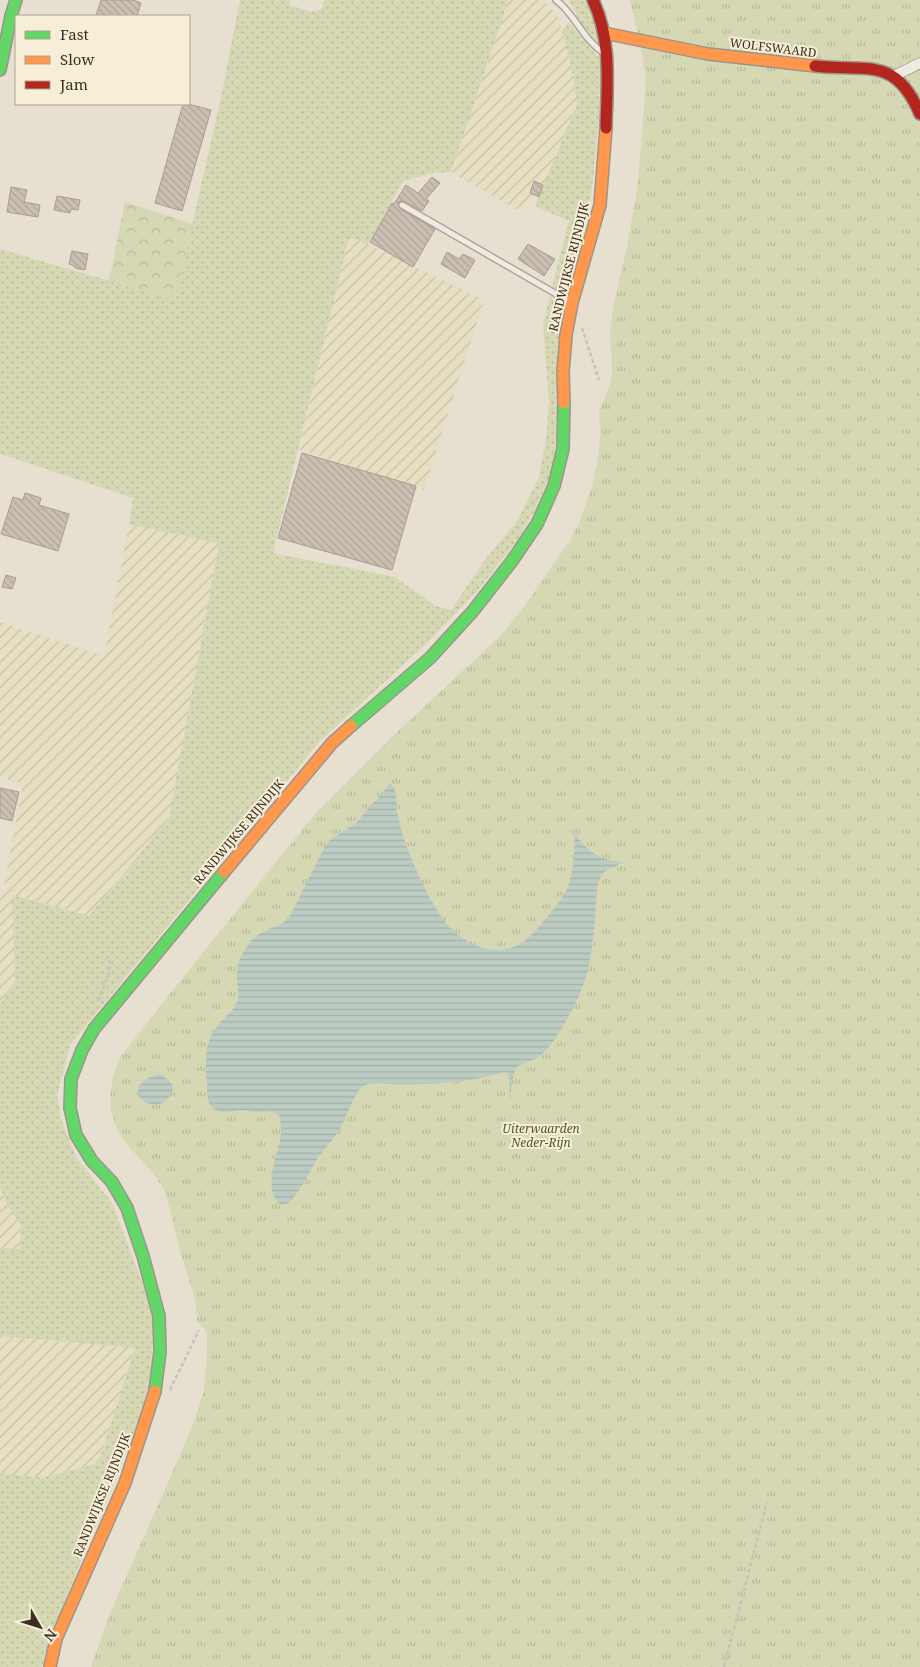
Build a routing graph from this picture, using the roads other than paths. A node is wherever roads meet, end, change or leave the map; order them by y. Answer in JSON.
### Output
{"nodes":[{"id":1,"x":16,"y":0,"type":"edge"},
{"id":2,"x":556,"y":0,"type":"edge"},
{"id":3,"x":593,"y":0,"type":"edge"},
{"id":4,"x":604,"y":33,"type":"junction"},
{"id":5,"x":608,"y":55,"type":"junction"},
{"id":6,"x":920,"y":63,"type":"edge"},
{"id":7,"x":0,"y":70,"type":"edge"},
{"id":8,"x":894,"y":76,"type":"junction"},
{"id":9,"x":920,"y":114,"type":"edge"},
{"id":10,"x":402,"y":205,"type":"dead end"},
{"id":11,"x":572,"y":303,"type":"junction"},
{"id":12,"x":50,"y":1667,"type":"edge"}],
"edges":[{"from":1,"to":7,"type":"street"},
{"from":2,"to":5,"type":"lane"},
{"from":3,"to":4,"type":"street","name":"RANDWIJKSE RIJNDIJK"},
{"from":4,"to":5,"type":"street","name":"RANDWIJKSE RIJNDIJK"},
{"from":4,"to":8,"type":"street","name":"WOLFSWAARD"},
{"from":5,"to":11,"type":"street","name":"RANDWIJKSE RIJNDIJK"},
{"from":6,"to":8,"type":"street"},
{"from":8,"to":9,"type":"street"},
{"from":10,"to":11,"type":"lane"},
{"from":11,"to":12,"type":"street","name":"RANDWIJKSE RIJNDIJK"}]}
